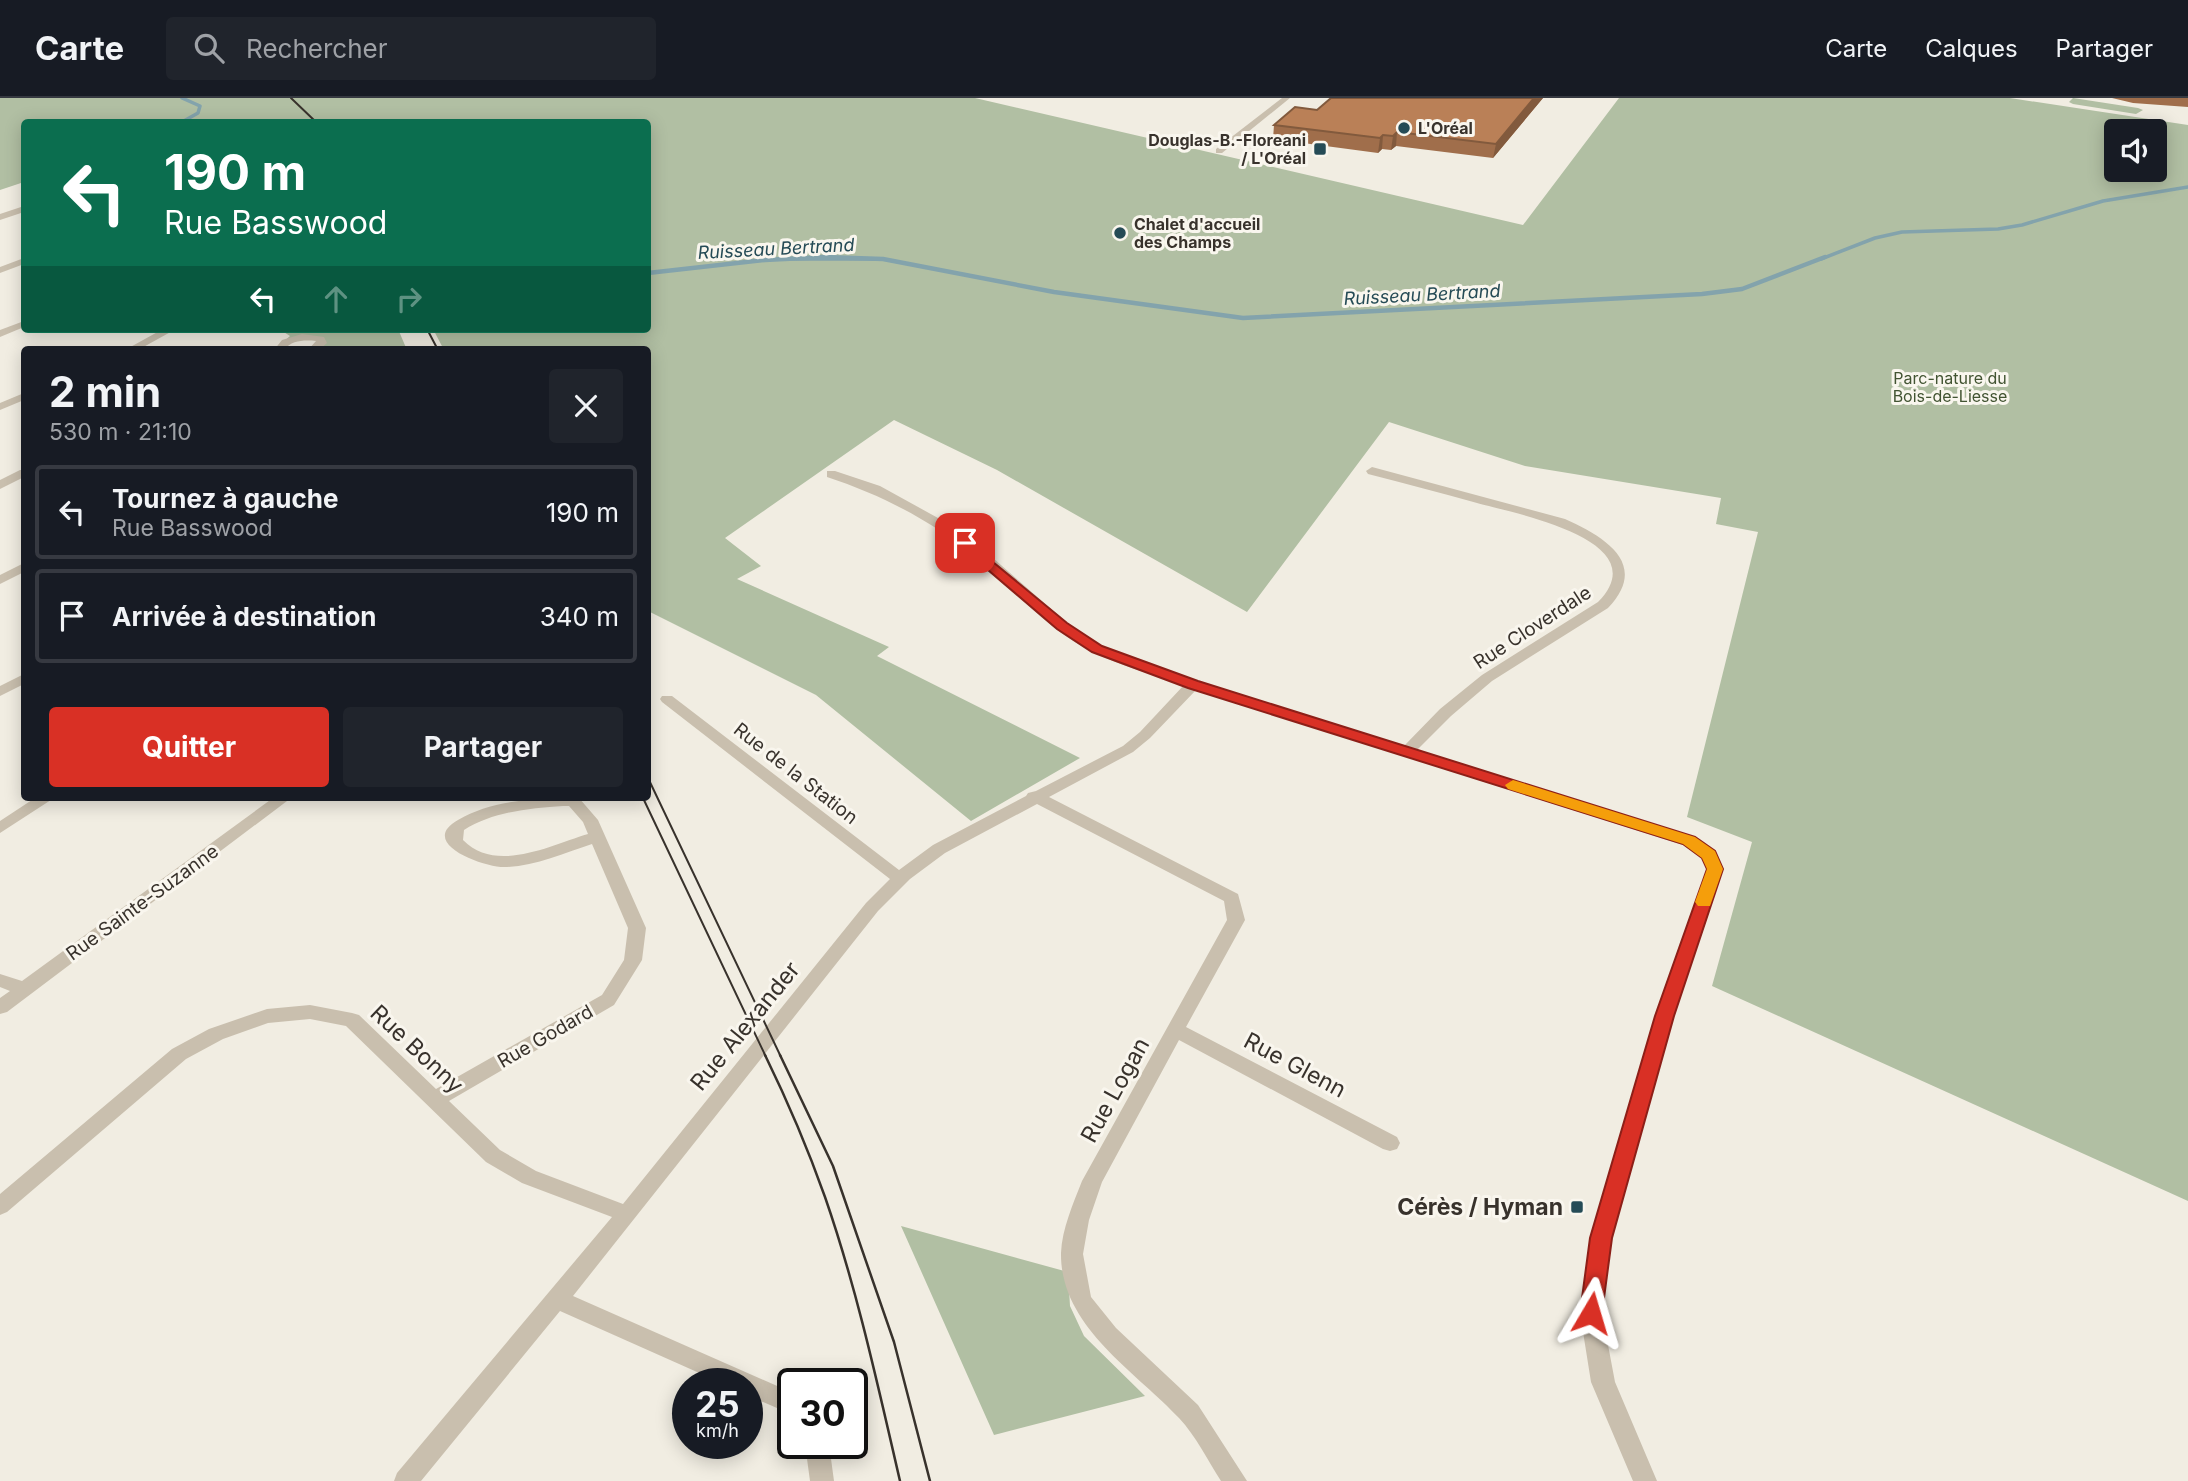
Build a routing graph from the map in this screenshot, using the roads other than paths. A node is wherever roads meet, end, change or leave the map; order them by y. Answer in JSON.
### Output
{"nodes":[{"id":1,"x":1286,"y":98,"type":"edge"},
{"id":2,"x":1219,"y":151,"type":"dead end"},
{"id":3,"x":21,"y":210,"type":"edge"},
{"id":4,"x":0,"y":217,"type":"edge"},
{"id":5,"x":21,"y":262,"type":"edge"},
{"id":6,"x":0,"y":270,"type":"edge"},
{"id":7,"x":21,"y":325,"type":"edge"},
{"id":8,"x":163,"y":333,"type":"edge"},
{"id":9,"x":0,"y":334,"type":"edge"},
{"id":10,"x":138,"y":346,"type":"edge"},
{"id":11,"x":282,"y":346,"type":"edge"},
{"id":12,"x":321,"y":346,"type":"edge"},
{"id":13,"x":21,"y":397,"type":"edge"},
{"id":14,"x":0,"y":407,"type":"edge"},
{"id":15,"x":1372,"y":471,"type":"dead end"},
{"id":16,"x":831,"y":474,"type":"dead end"},
{"id":17,"x":21,"y":475,"type":"edge"},
{"id":18,"x":0,"y":485,"type":"edge"},
{"id":19,"x":21,"y":569,"type":"edge"},
{"id":20,"x":0,"y":580,"type":"edge"},
{"id":21,"x":21,"y":680,"type":"edge"},
{"id":22,"x":1193,"y":684,"type":"junction"},
{"id":23,"x":0,"y":692,"type":"edge"},
{"id":24,"x":667,"y":699,"type":"dead end"},
{"id":25,"x":1407,"y":751,"type":"junction"},
{"id":26,"x":1034,"y":796,"type":"junction"},
{"id":27,"x":41,"y":801,"type":"edge"},
{"id":28,"x":279,"y":801,"type":"edge"},
{"id":29,"x":551,"y":801,"type":"edge"},
{"id":30,"x":573,"y":801,"type":"edge"},
{"id":31,"x":0,"y":828,"type":"edge"},
{"id":32,"x":598,"y":836,"type":"junction"},
{"id":33,"x":900,"y":879,"type":"junction"},
{"id":34,"x":0,"y":980,"type":"edge"},
{"id":35,"x":23,"y":989,"type":"junction"},
{"id":36,"x":0,"y":1007,"type":"edge"},
{"id":37,"x":1176,"y":1030,"type":"junction"},
{"id":38,"x":436,"y":1099,"type":"junction"},
{"id":39,"x":1390,"y":1143,"type":"dead end"},
{"id":40,"x":0,"y":1206,"type":"edge"},
{"id":41,"x":627,"y":1214,"type":"junction"},
{"id":42,"x":555,"y":1298,"type":"junction"},
{"id":43,"x":777,"y":1397,"type":"edge"},
{"id":44,"x":819,"y":1459,"type":"edge"},
{"id":45,"x":406,"y":1481,"type":"edge"},
{"id":46,"x":822,"y":1481,"type":"edge"},
{"id":47,"x":1235,"y":1481,"type":"edge"},
{"id":48,"x":1645,"y":1481,"type":"edge"}],
"edges":[{"from":1,"to":2,"type":"street"},
{"from":3,"to":4,"type":"street"},
{"from":5,"to":6,"type":"street"},
{"from":7,"to":9,"type":"street"},
{"from":8,"to":10,"type":"street"},
{"from":11,"to":12,"type":"street"},
{"from":13,"to":14,"type":"street"},
{"from":15,"to":25,"type":"street","name":"Rue Cloverdale"},
{"from":16,"to":22,"type":"street"},
{"from":17,"to":18,"type":"street"},
{"from":19,"to":20,"type":"street"},
{"from":21,"to":23,"type":"street"},
{"from":22,"to":25,"type":"street"},
{"from":22,"to":26,"type":"street","name":"Rue Alexander"},
{"from":24,"to":33,"type":"street","name":"Rue de la Station"},
{"from":25,"to":48,"type":"street"},
{"from":26,"to":33,"type":"street","name":"Rue Alexander"},
{"from":26,"to":37,"type":"street","name":"Rue Logan"},
{"from":27,"to":31,"type":"street"},
{"from":28,"to":35,"type":"street","name":"Rue Sainte-Suzanne"},
{"from":29,"to":32,"type":"street","name":"Rue Godard"},
{"from":30,"to":32,"type":"street","name":"Rue Godard"},
{"from":32,"to":38,"type":"street","name":"Rue Godard"},
{"from":33,"to":41,"type":"street","name":"Rue Alexander"},
{"from":34,"to":35,"type":"street"},
{"from":35,"to":36,"type":"street","name":"Rue Sainte-Suzanne"},
{"from":37,"to":39,"type":"street","name":"Rue Glenn"},
{"from":37,"to":47,"type":"street","name":"Rue Logan"},
{"from":38,"to":40,"type":"street","name":"Rue Bonny"},
{"from":38,"to":41,"type":"street","name":"Rue Bonny"},
{"from":41,"to":42,"type":"street","name":"Rue Alexander"},
{"from":42,"to":43,"type":"street"},
{"from":42,"to":45,"type":"street","name":"Rue Alexander"},
{"from":44,"to":46,"type":"street"}]}
